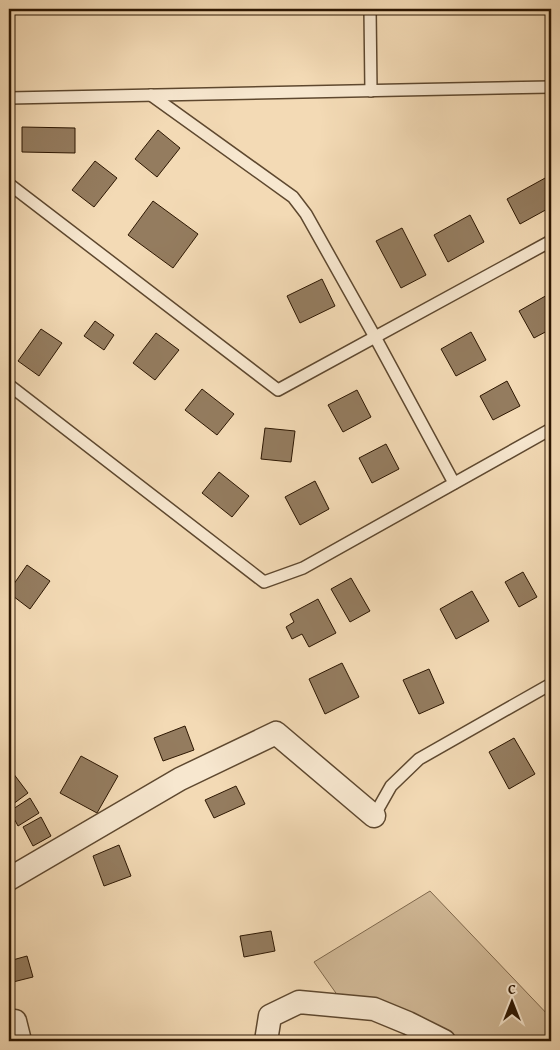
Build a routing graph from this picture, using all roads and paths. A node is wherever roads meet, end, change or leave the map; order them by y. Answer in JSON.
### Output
{"nodes":[{"id":1,"x":370,"y":9,"type":"edge"},
{"id":2,"x":551,"y":87,"type":"edge"},
{"id":3,"x":371,"y":91,"type":"junction"},
{"id":4,"x":151,"y":95,"type":"junction"},
{"id":5,"x":9,"y":98,"type":"edge"},
{"id":6,"x":9,"y":184,"type":"edge"},
{"id":7,"x":551,"y":242,"type":"edge"},
{"id":8,"x":375,"y":337,"type":"junction"},
{"id":9,"x":9,"y":385,"type":"edge"},
{"id":10,"x":551,"y":429,"type":"edge"},
{"id":11,"x":454,"y":483,"type":"junction"},
{"id":12,"x":551,"y":684,"type":"edge"},
{"id":13,"x":374,"y":816,"type":"joint"},
{"id":14,"x":9,"y":879,"type":"edge"},
{"id":15,"x":266,"y":1041,"type":"edge"},
{"id":16,"x":444,"y":1041,"type":"edge"}],
"edges":[{"from":1,"to":3,"type":"lane"},
{"from":2,"to":3,"type":"lane"},
{"from":3,"to":4,"type":"lane"},
{"from":4,"to":5,"type":"lane"},
{"from":4,"to":8,"type":"lane"},
{"from":6,"to":8,"type":"lane"},
{"from":7,"to":8,"type":"lane"},
{"from":8,"to":11,"type":"lane"},
{"from":9,"to":11,"type":"lane"},
{"from":10,"to":11,"type":"lane"},
{"from":12,"to":13,"type":"lane"},
{"from":13,"to":14,"type":"street"},
{"from":15,"to":16,"type":"street"}]}
